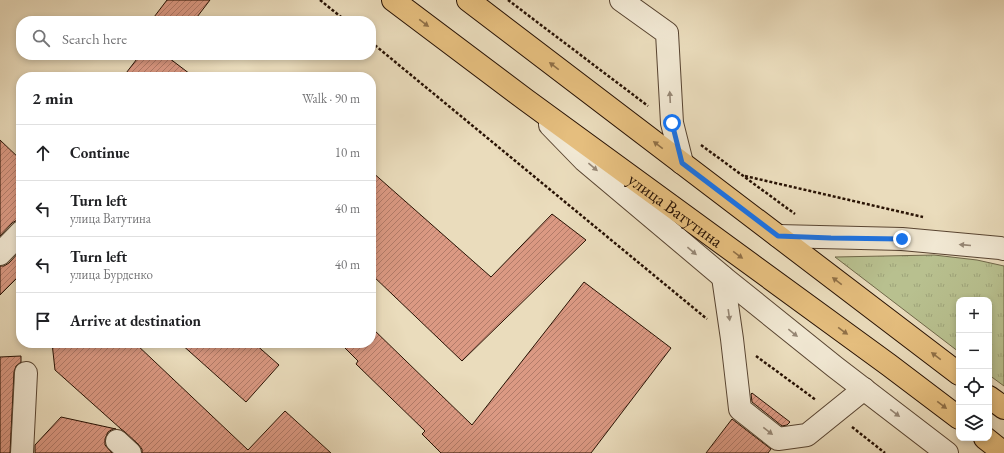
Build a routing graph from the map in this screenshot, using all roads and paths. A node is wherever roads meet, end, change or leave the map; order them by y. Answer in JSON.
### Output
{"nodes":[{"id":1,"x":320,"y":0,"type":"edge"},
{"id":2,"x":393,"y":0,"type":"edge"},
{"id":3,"x":468,"y":0,"type":"edge"},
{"id":4,"x":508,"y":0,"type":"edge"},
{"id":5,"x":621,"y":0,"type":"edge"},
{"id":6,"x":340,"y":16,"type":"edge"},
{"id":7,"x":376,"y":46,"type":"edge"},
{"id":8,"x":526,"y":100,"type":"junction"},
{"id":9,"x":672,"y":123,"type":"junction"},
{"id":10,"x":682,"y":163,"type":"junction"},
{"id":11,"x":742,"y":175,"type":"junction"},
{"id":12,"x":798,"y":216,"type":"dead end"},
{"id":13,"x":928,"y":219,"type":"dead end"},
{"id":14,"x":778,"y":236,"type":"junction"},
{"id":15,"x":16,"y":237,"type":"edge"},
{"id":16,"x":1004,"y":249,"type":"edge"},
{"id":17,"x":0,"y":254,"type":"edge"},
{"id":18,"x":723,"y":277,"type":"junction"},
{"id":19,"x":732,"y":339,"type":"junction"},
{"id":20,"x":956,"y":372,"type":"edge"},
{"id":21,"x":26,"y":373,"type":"dead end"},
{"id":22,"x":864,"y":389,"type":"junction"},
{"id":23,"x":992,"y":399,"type":"edge"},
{"id":24,"x":1004,"y":408,"type":"edge"},
{"id":25,"x":834,"y":413,"type":"junction"},
{"id":26,"x":956,"y":416,"type":"edge"},
{"id":27,"x":989,"y":441,"type":"edge"},
{"id":28,"x":22,"y":453,"type":"edge"},
{"id":29,"x":885,"y":453,"type":"edge"},
{"id":30,"x":948,"y":453,"type":"edge"},
{"id":31,"x":1004,"y":453,"type":"edge"}],
"edges":[{"from":1,"to":6,"type":"path"},
{"from":2,"to":8,"type":"main road","name":"улица Ватутина","one_way":true},
{"from":10,"to":3,"type":"main road","one_way":true},
{"from":4,"to":9,"type":"path"},
{"from":9,"to":5,"type":"street","one_way":true},
{"from":7,"to":19,"type":"path"},
{"from":8,"to":18,"type":"street","one_way":true},
{"from":8,"to":26,"type":"main road","name":"улица Ватутина","one_way":true},
{"from":9,"to":10,"type":"street"},
{"from":9,"to":11,"type":"path"},
{"from":10,"to":14,"type":"main road"},
{"from":11,"to":12,"type":"path"},
{"from":11,"to":13,"type":"path"},
{"from":16,"to":14,"type":"street","one_way":true},
{"from":20,"to":14,"type":"main road","one_way":true},
{"from":15,"to":17,"type":"street"},
{"from":18,"to":19,"type":"street","one_way":true},
{"from":18,"to":22,"type":"street","one_way":true},
{"from":19,"to":25,"type":"path"},
{"from":19,"to":25,"type":"street","one_way":true},
{"from":21,"to":28,"type":"street"},
{"from":22,"to":25,"type":"street"},
{"from":22,"to":30,"type":"street","one_way":true},
{"from":23,"to":24,"type":"main road"},
{"from":25,"to":29,"type":"path"},
{"from":27,"to":31,"type":"main road"}]}
